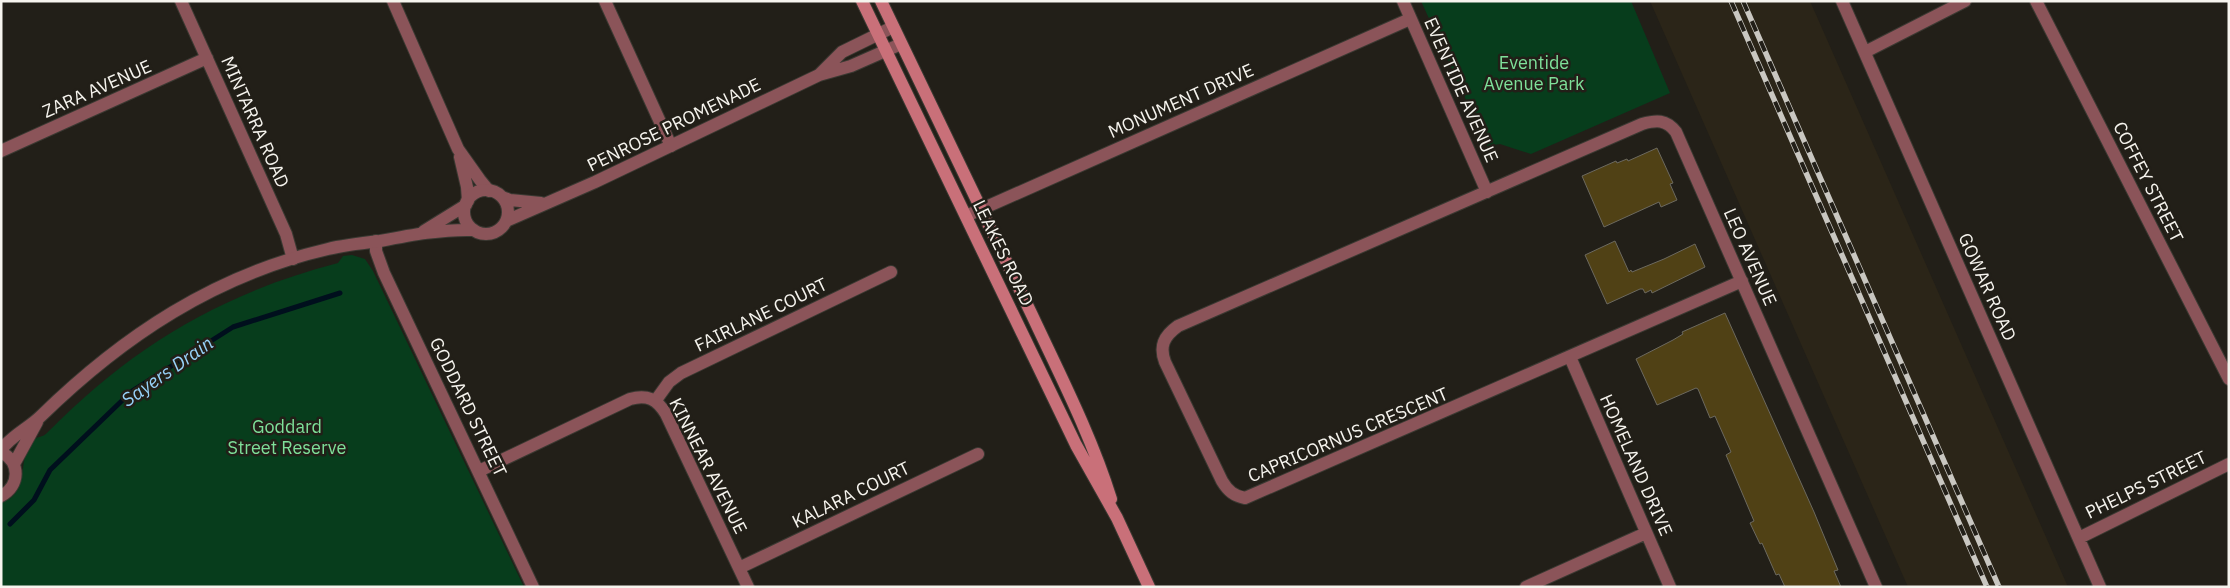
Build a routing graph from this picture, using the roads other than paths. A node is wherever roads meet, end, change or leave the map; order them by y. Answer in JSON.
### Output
{"nodes":[{"id":1,"x":181,"y":1,"type":"edge"},
{"id":2,"x":393,"y":1,"type":"edge"},
{"id":3,"x":605,"y":1,"type":"edge"},
{"id":4,"x":862,"y":1,"type":"edge"},
{"id":5,"x":880,"y":1,"type":"edge"},
{"id":6,"x":1402,"y":1,"type":"edge"},
{"id":7,"x":1842,"y":1,"type":"edge"},
{"id":8,"x":1965,"y":1,"type":"edge"},
{"id":9,"x":2036,"y":1,"type":"edge"},
{"id":10,"x":1410,"y":19,"type":"junction"},
{"id":11,"x":893,"y":27,"type":"junction"},
{"id":12,"x":878,"y":35,"type":"junction"},
{"id":13,"x":901,"y":44,"type":"junction"},
{"id":14,"x":886,"y":51,"type":"junction"},
{"id":15,"x":1865,"y":52,"type":"junction"},
{"id":16,"x":207,"y":58,"type":"junction"},
{"id":17,"x":819,"y":75,"type":"junction"},
{"id":18,"x":671,"y":146,"type":"junction"},
{"id":19,"x":458,"y":149,"type":"junction"},
{"id":20,"x":1,"y":151,"type":"edge"},
{"id":21,"x":489,"y":190,"type":"junction"},
{"id":22,"x":1486,"y":192,"type":"junction"},
{"id":23,"x":502,"y":197,"type":"junction"},
{"id":24,"x":467,"y":203,"type":"junction"},
{"id":25,"x":543,"y":204,"type":"junction"},
{"id":26,"x":982,"y":208,"type":"junction"},
{"id":27,"x":966,"y":216,"type":"junction"},
{"id":28,"x":506,"y":221,"type":"junction"},
{"id":29,"x":474,"y":230,"type":"junction"},
{"id":30,"x":420,"y":234,"type":"junction"},
{"id":31,"x":376,"y":241,"type":"junction"},
{"id":32,"x":294,"y":259,"type":"junction"},
{"id":33,"x":891,"y":272,"type":"dead end"},
{"id":34,"x":1742,"y":281,"type":"junction"},
{"id":35,"x":1570,"y":358,"type":"junction"},
{"id":36,"x":2229,"y":378,"type":"edge"},
{"id":37,"x":656,"y":400,"type":"junction"},
{"id":38,"x":40,"y":418,"type":"junction"},
{"id":39,"x":1,"y":451,"type":"edge"},
{"id":40,"x":978,"y":454,"type":"dead end"},
{"id":41,"x":14,"y":464,"type":"junction"},
{"id":42,"x":2229,"y":464,"type":"edge"},
{"id":43,"x":480,"y":471,"type":"junction"},
{"id":44,"x":1,"y":496,"type":"edge"},
{"id":45,"x":1116,"y":518,"type":"junction"},
{"id":46,"x":1646,"y":533,"type":"junction"},
{"id":47,"x":2079,"y":538,"type":"junction"},
{"id":48,"x":739,"y":568,"type":"junction"},
{"id":49,"x":533,"y":587,"type":"edge"},
{"id":50,"x":748,"y":587,"type":"edge"},
{"id":51,"x":1150,"y":587,"type":"edge"},
{"id":52,"x":1526,"y":587,"type":"edge"},
{"id":53,"x":1670,"y":587,"type":"edge"},
{"id":54,"x":1876,"y":587,"type":"edge"},
{"id":55,"x":2100,"y":587,"type":"edge"}],
"edges":[{"from":1,"to":16,"type":"street","name":"MINTARRA ROAD"},
{"from":2,"to":19,"type":"street"},
{"from":3,"to":18,"type":"street"},
{"from":4,"to":12,"type":"main road","name":"LEAKES ROAD"},
{"from":5,"to":11,"type":"main road","name":"LEAKES ROAD"},
{"from":6,"to":10,"type":"street","name":"EVENTIDE AVENUE"},
{"from":7,"to":15,"type":"street","name":"GOWAR ROAD"},
{"from":8,"to":15,"type":"street"},
{"from":9,"to":36,"type":"street","name":"COFFEY STREET"},
{"from":10,"to":22,"type":"street","name":"EVENTIDE AVENUE"},
{"from":10,"to":26,"type":"street","name":"MONUMENT DRIVE"},
{"from":11,"to":12,"type":"street","name":"PENROSE PROMENADE"},
{"from":11,"to":13,"type":"main road","name":"LEAKES ROAD"},
{"from":12,"to":14,"type":"main road","name":"LEAKES ROAD"},
{"from":12,"to":17,"type":"street","name":"PENROSE PROMENADE"},
{"from":13,"to":14,"type":"street","name":"PENROSE PROMENADE"},
{"from":13,"to":26,"type":"main road","name":"LEAKES ROAD"},
{"from":14,"to":17,"type":"street","name":"PENROSE PROMENADE"},
{"from":14,"to":27,"type":"main road","name":"LEAKES ROAD"},
{"from":15,"to":47,"type":"street","name":"GOWAR ROAD"},
{"from":16,"to":20,"type":"street","name":"ZARA AVENUE"},
{"from":16,"to":32,"type":"street","name":"MINTARRA ROAD"},
{"from":17,"to":18,"type":"street","name":"PENROSE PROMENADE"},
{"from":18,"to":25,"type":"street","name":"PENROSE PROMENADE"},
{"from":19,"to":21,"type":"street"},
{"from":19,"to":24,"type":"street"},
{"from":21,"to":23,"type":"street"},
{"from":21,"to":24,"type":"street"},
{"from":22,"to":34,"type":"street","name":"LEO AVENUE"},
{"from":22,"to":35,"type":"street","name":"CAPRICORNUS CRESCENT"},
{"from":23,"to":25,"type":"street","name":"PENROSE PROMENADE"},
{"from":23,"to":28,"type":"street"},
{"from":24,"to":29,"type":"street"},
{"from":24,"to":30,"type":"street"},
{"from":25,"to":28,"type":"street","name":"PENROSE PROMENADE"},
{"from":26,"to":27,"type":"street","name":"MONUMENT DRIVE"},
{"from":26,"to":45,"type":"main road","name":"LEAKES ROAD"},
{"from":27,"to":45,"type":"main road","name":"LEAKES ROAD"},
{"from":28,"to":29,"type":"street"},
{"from":29,"to":30,"type":"street"},
{"from":30,"to":31,"type":"street"},
{"from":31,"to":32,"type":"street"},
{"from":31,"to":43,"type":"street","name":"GODDARD STREET"},
{"from":32,"to":38,"type":"street"},
{"from":33,"to":37,"type":"street","name":"FAIRLANE COURT"},
{"from":34,"to":35,"type":"street","name":"CAPRICORNUS CRESCENT"},
{"from":34,"to":54,"type":"street","name":"LEO AVENUE"},
{"from":35,"to":46,"type":"street","name":"HOMELAND DRIVE"},
{"from":37,"to":43,"type":"street","name":"KINNEAR AVENUE"},
{"from":37,"to":48,"type":"street","name":"KINNEAR AVENUE"},
{"from":38,"to":39,"type":"street"},
{"from":38,"to":41,"type":"street"},
{"from":39,"to":41,"type":"street"},
{"from":40,"to":48,"type":"street","name":"KALARA COURT"},
{"from":41,"to":44,"type":"street"},
{"from":42,"to":47,"type":"street","name":"PHELPS STREET"},
{"from":43,"to":49,"type":"street","name":"GODDARD STREET"},
{"from":45,"to":51,"type":"main road","name":"LEAKES ROAD"},
{"from":46,"to":52,"type":"street"},
{"from":46,"to":53,"type":"street","name":"HOMELAND DRIVE"},
{"from":47,"to":55,"type":"street","name":"GOWAR ROAD"},
{"from":48,"to":50,"type":"street","name":"KINNEAR AVENUE"}]}
